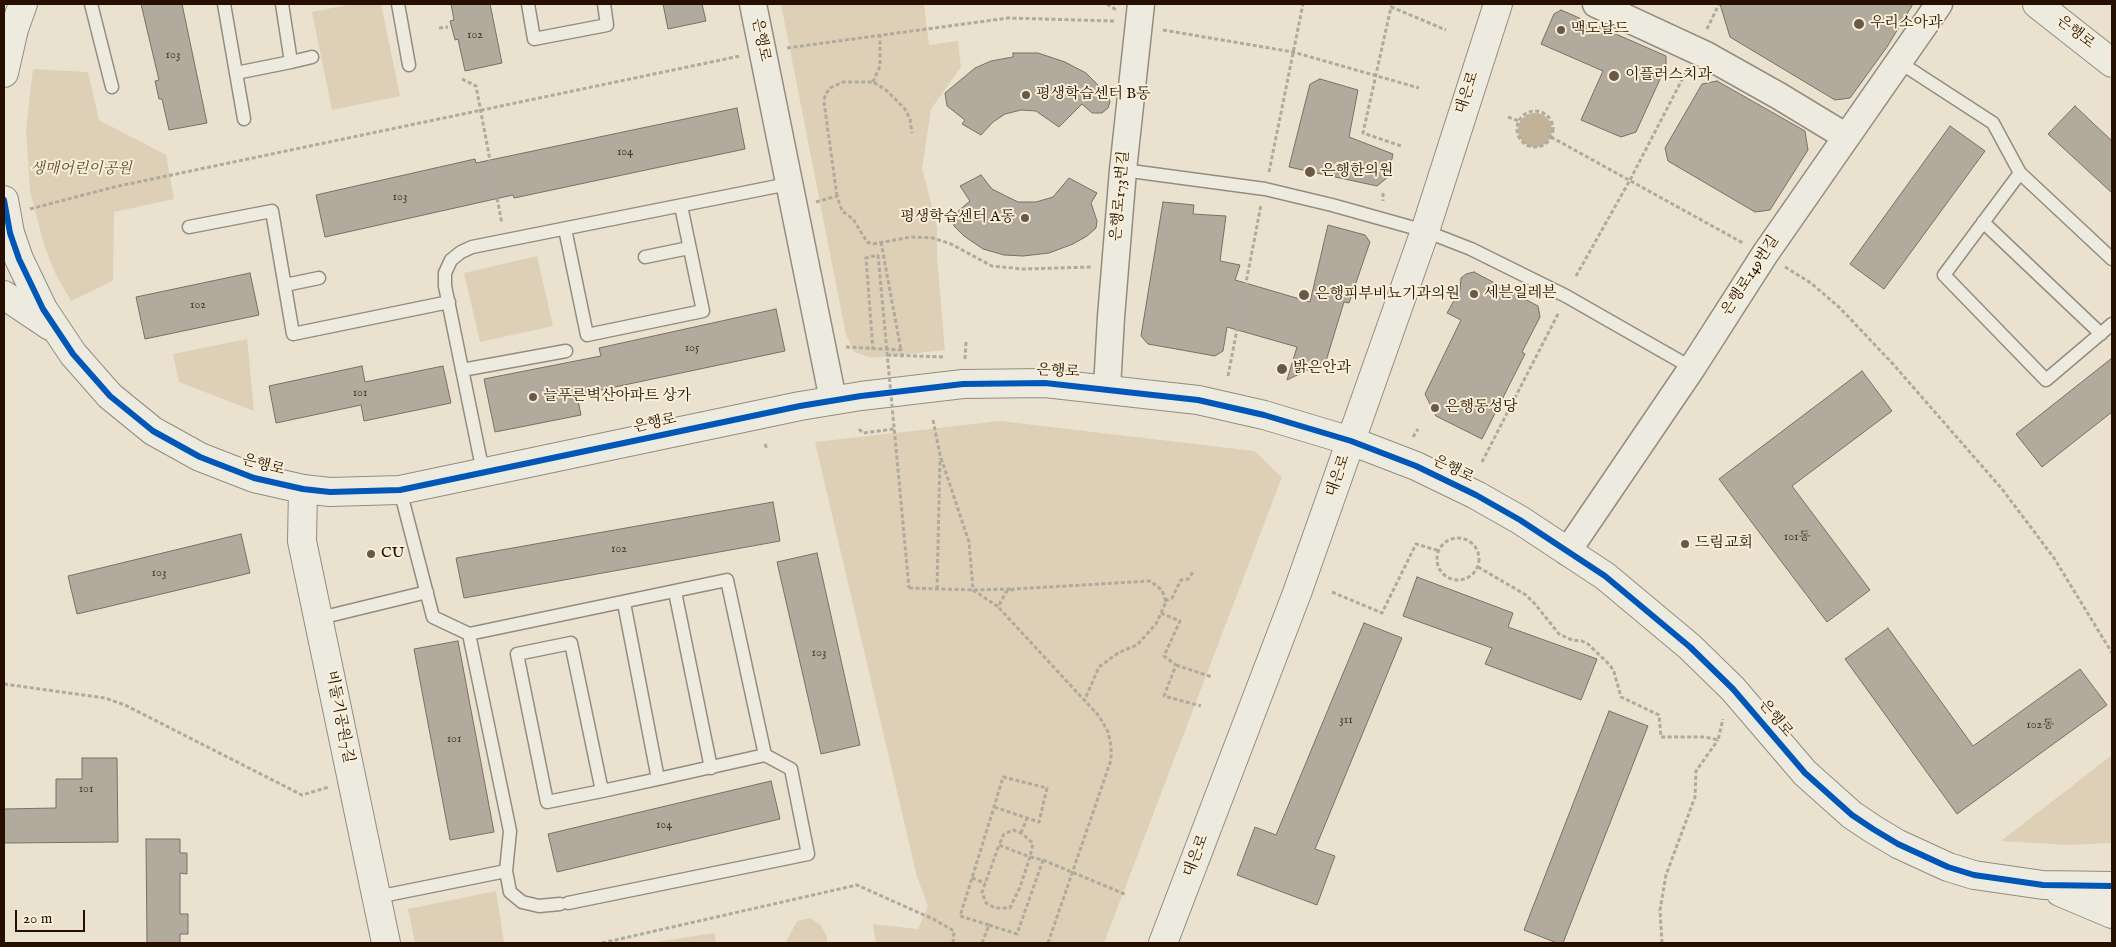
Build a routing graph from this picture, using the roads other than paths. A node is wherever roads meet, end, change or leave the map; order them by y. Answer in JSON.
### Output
{"nodes":[{"id":1,"x":23,"y":4,"type":"edge"},
{"id":2,"x":91,"y":4,"type":"edge"},
{"id":3,"x":224,"y":4,"type":"edge"},
{"id":4,"x":282,"y":4,"type":"edge"},
{"id":5,"x":398,"y":4,"type":"edge"},
{"id":6,"x":528,"y":4,"type":"edge"},
{"id":7,"x":604,"y":4,"type":"edge"},
{"id":8,"x":753,"y":4,"type":"edge"},
{"id":9,"x":1498,"y":4,"type":"edge"},
{"id":10,"x":1596,"y":4,"type":"edge"},
{"id":11,"x":1939,"y":4,"type":"edge"},
{"id":12,"x":2036,"y":4,"type":"edge"},
{"id":13,"x":1130,"y":8,"type":"edge"},
{"id":14,"x":312,"y":57,"type":"dead end"},
{"id":15,"x":2110,"y":57,"type":"edge"},
{"id":16,"x":291,"y":62,"type":"junction"},
{"id":17,"x":1899,"y":62,"type":"junction"},
{"id":18,"x":410,"y":65,"type":"dead end"},
{"id":19,"x":4,"y":73,"type":"edge"},
{"id":20,"x":236,"y":73,"type":"junction"},
{"id":21,"x":112,"y":87,"type":"dead end"},
{"id":22,"x":244,"y":119,"type":"dead end"},
{"id":23,"x":1845,"y":136,"type":"junction"},
{"id":24,"x":1123,"y":170,"type":"junction"},
{"id":25,"x":2020,"y":172,"type":"junction"},
{"id":26,"x":788,"y":184,"type":"junction"},
{"id":27,"x":4,"y":200,"type":"edge"},
{"id":28,"x":681,"y":206,"type":"junction"},
{"id":29,"x":1983,"y":222,"type":"junction"},
{"id":30,"x":189,"y":227,"type":"dead end"},
{"id":31,"x":565,"y":229,"type":"junction"},
{"id":32,"x":1425,"y":232,"type":"junction"},
{"id":33,"x":689,"y":248,"type":"junction"},
{"id":34,"x":645,"y":257,"type":"dead end"},
{"id":35,"x":2112,"y":259,"type":"edge"},
{"id":36,"x":319,"y":278,"type":"dead end"},
{"id":37,"x":285,"y":285,"type":"junction"},
{"id":38,"x":4,"y":295,"type":"edge"},
{"id":39,"x":449,"y":302,"type":"junction"},
{"id":40,"x":2112,"y":324,"type":"edge"},
{"id":41,"x":56,"y":330,"type":"junction"},
{"id":42,"x":2101,"y":334,"type":"junction"},
{"id":43,"x":566,"y":351,"type":"dead end"},
{"id":44,"x":1692,"y":368,"type":"junction"},
{"id":45,"x":462,"y":370,"type":"junction"},
{"id":46,"x":1107,"y":388,"type":"junction"},
{"id":47,"x":833,"y":400,"type":"junction"},
{"id":48,"x":1351,"y":441,"type":"junction"},
{"id":49,"x":483,"y":472,"type":"junction"},
{"id":50,"x":303,"y":489,"type":"junction"},
{"id":51,"x":400,"y":490,"type":"junction"},
{"id":52,"x":1567,"y":552,"type":"junction"},
{"id":53,"x":427,"y":592,"type":"junction"},
{"id":54,"x":675,"y":592,"type":"junction"},
{"id":55,"x":624,"y":603,"type":"junction"},
{"id":56,"x":320,"y":618,"type":"junction"},
{"id":57,"x":469,"y":634,"type":"junction"},
{"id":58,"x":765,"y":755,"type":"junction"},
{"id":59,"x":711,"y":768,"type":"junction"},
{"id":60,"x":658,"y":779,"type":"junction"},
{"id":61,"x":602,"y":791,"type":"junction"},
{"id":62,"x":506,"y":872,"type":"junction"},
{"id":63,"x":2043,"y":885,"type":"junction"},
{"id":64,"x":2112,"y":886,"type":"edge"},
{"id":65,"x":377,"y":897,"type":"junction"},
{"id":66,"x":2112,"y":914,"type":"edge"},
{"id":67,"x":386,"y":943,"type":"edge"},
{"id":68,"x":1163,"y":943,"type":"edge"}],
"edges":[{"from":1,"to":19,"type":"street"},
{"from":2,"to":21,"type":"lane"},
{"from":3,"to":20,"type":"lane"},
{"from":4,"to":16,"type":"lane"},
{"from":5,"to":18,"type":"lane"},
{"from":6,"to":7,"type":"lane"},
{"from":8,"to":26,"type":"street","name":"은행로"},
{"from":9,"to":32,"type":"street","name":"대은로"},
{"from":10,"to":23,"type":"street"},
{"from":11,"to":17,"type":"street","name":"은행로149번길"},
{"from":12,"to":15,"type":"street","name":"은행로"},
{"from":13,"to":24,"type":"street","name":"은행로173번길"},
{"from":14,"to":16,"type":"lane"},
{"from":16,"to":20,"type":"lane"},
{"from":17,"to":23,"type":"street","name":"은행로149번길"},
{"from":17,"to":25,"type":"lane"},
{"from":20,"to":22,"type":"lane"},
{"from":23,"to":44,"type":"street","name":"은행로149번길"},
{"from":24,"to":32,"type":"lane"},
{"from":24,"to":46,"type":"street","name":"은행로173번길"},
{"from":25,"to":29,"type":"lane"},
{"from":25,"to":35,"type":"lane"},
{"from":26,"to":28,"type":"lane"},
{"from":26,"to":47,"type":"street","name":"은행로"},
{"from":27,"to":41,"type":"street","name":"은행로"},
{"from":28,"to":31,"type":"lane"},
{"from":28,"to":33,"type":"lane"},
{"from":29,"to":42,"type":"lane"},
{"from":29,"to":42,"type":"lane"},
{"from":30,"to":37,"type":"lane"},
{"from":31,"to":33,"type":"lane"},
{"from":31,"to":39,"type":"lane"},
{"from":32,"to":44,"type":"lane"},
{"from":32,"to":48,"type":"street","name":"대은로"},
{"from":33,"to":34,"type":"lane"},
{"from":36,"to":37,"type":"lane"},
{"from":37,"to":39,"type":"lane"},
{"from":38,"to":41,"type":"street"},
{"from":39,"to":45,"type":"lane"},
{"from":40,"to":42,"type":"lane"},
{"from":41,"to":50,"type":"street","name":"은행로"},
{"from":43,"to":45,"type":"lane"},
{"from":44,"to":52,"type":"street","name":"은행로149번길"},
{"from":45,"to":49,"type":"lane"},
{"from":46,"to":47,"type":"street","name":"은행로"},
{"from":46,"to":48,"type":"street","name":"은행로"},
{"from":47,"to":49,"type":"street","name":"은행로"},
{"from":48,"to":52,"type":"street","name":"은행로"},
{"from":48,"to":68,"type":"street","name":"대은로"},
{"from":49,"to":51,"type":"street","name":"은행로"},
{"from":50,"to":51,"type":"street","name":"은행로"},
{"from":50,"to":56,"type":"street","name":"비둘기공원7길"},
{"from":51,"to":53,"type":"lane"},
{"from":52,"to":63,"type":"street","name":"은행로"},
{"from":53,"to":56,"type":"lane"},
{"from":53,"to":57,"type":"lane"},
{"from":54,"to":55,"type":"lane"},
{"from":54,"to":58,"type":"lane"},
{"from":54,"to":59,"type":"lane"},
{"from":55,"to":57,"type":"lane"},
{"from":55,"to":60,"type":"lane"},
{"from":56,"to":65,"type":"street","name":"비둘기공원7길"},
{"from":57,"to":62,"type":"lane"},
{"from":58,"to":59,"type":"lane"},
{"from":58,"to":62,"type":"lane"},
{"from":59,"to":60,"type":"lane"},
{"from":60,"to":61,"type":"lane"},
{"from":61,"to":61,"type":"lane"},
{"from":62,"to":65,"type":"lane"},
{"from":63,"to":64,"type":"street","name":"은행로"},
{"from":63,"to":66,"type":"street"},
{"from":65,"to":67,"type":"street","name":"비둘기공원7길"}]}
